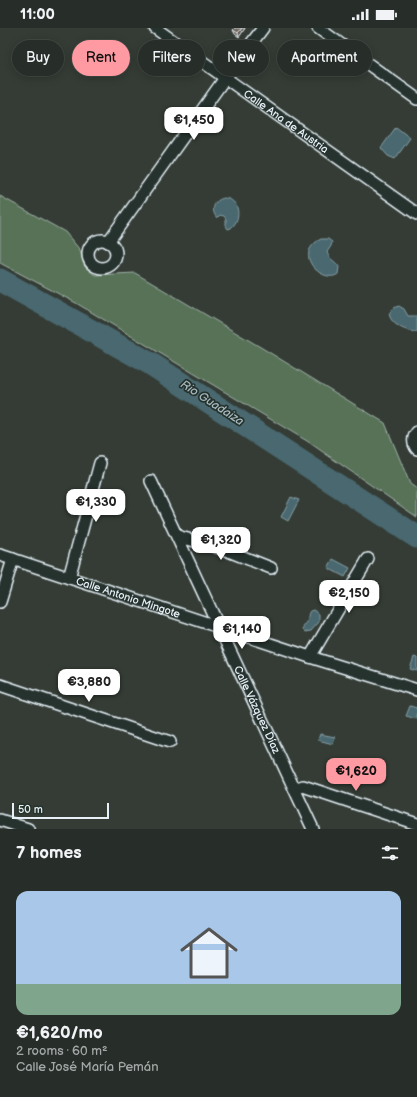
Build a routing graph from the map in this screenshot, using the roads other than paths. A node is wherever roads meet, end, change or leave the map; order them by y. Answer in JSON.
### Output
{"nodes":[{"id":1,"x":155,"y":28,"type":"edge"},
{"id":2,"x":263,"y":28,"type":"edge"},
{"id":3,"x":318,"y":28,"type":"edge"},
{"id":4,"x":226,"y":78,"type":"junction"},
{"id":5,"x":417,"y":99,"type":"edge"},
{"id":6,"x":417,"y":214,"type":"edge"},
{"id":7,"x":108,"y":242,"type":"dead end"},
{"id":8,"x":417,"y":432,"type":"edge"},
{"id":9,"x":417,"y":449,"type":"edge"},
{"id":10,"x":100,"y":463,"type":"dead end"},
{"id":11,"x":151,"y":481,"type":"dead end"},
{"id":12,"x":177,"y":536,"type":"junction"},
{"id":13,"x":0,"y":555,"type":"edge"},
{"id":14,"x":13,"y":559,"type":"junction"},
{"id":15,"x":368,"y":559,"type":"dead end"},
{"id":16,"x":271,"y":568,"type":"dead end"},
{"id":17,"x":69,"y":578,"type":"junction"},
{"id":18,"x":0,"y":602,"type":"edge"},
{"id":19,"x":218,"y":626,"type":"junction"},
{"id":20,"x":310,"y":657,"type":"junction"},
{"id":21,"x":0,"y":685,"type":"edge"},
{"id":22,"x":417,"y":690,"type":"edge"},
{"id":23,"x":170,"y":742,"type":"dead end"},
{"id":24,"x":295,"y":789,"type":"junction"},
{"id":25,"x":0,"y":820,"type":"edge"},
{"id":26,"x":417,"y":824,"type":"edge"},
{"id":27,"x":28,"y":829,"type":"edge"},
{"id":28,"x":313,"y":829,"type":"edge"}],
"edges":[{"from":1,"to":4,"type":"street","name":"Calle Ana de Austria"},
{"from":2,"to":4,"type":"street"},
{"from":3,"to":5,"type":"street"},
{"from":4,"to":6,"type":"street","name":"Calle Ana de Austria"},
{"from":4,"to":7,"type":"street"},
{"from":8,"to":9,"type":"street"},
{"from":10,"to":17,"type":"street"},
{"from":11,"to":12,"type":"street","name":"Calle Vázquez Díaz"},
{"from":12,"to":16,"type":"street"},
{"from":12,"to":19,"type":"street","name":"Calle Vázquez Díaz"},
{"from":13,"to":14,"type":"street","name":"Calle Antonio Mingote"},
{"from":14,"to":17,"type":"street","name":"Calle Antonio Mingote"},
{"from":14,"to":18,"type":"street"},
{"from":15,"to":20,"type":"street"},
{"from":17,"to":19,"type":"street","name":"Calle Antonio Mingote"},
{"from":19,"to":20,"type":"street","name":"Calle Antonio Mingote"},
{"from":19,"to":24,"type":"street","name":"Calle Vázquez Díaz"},
{"from":20,"to":22,"type":"street","name":"Calle Antonio Mingote"},
{"from":21,"to":23,"type":"street"},
{"from":24,"to":26,"type":"street"},
{"from":24,"to":28,"type":"street","name":"Calle Vázquez Díaz"},
{"from":25,"to":27,"type":"street"}]}
